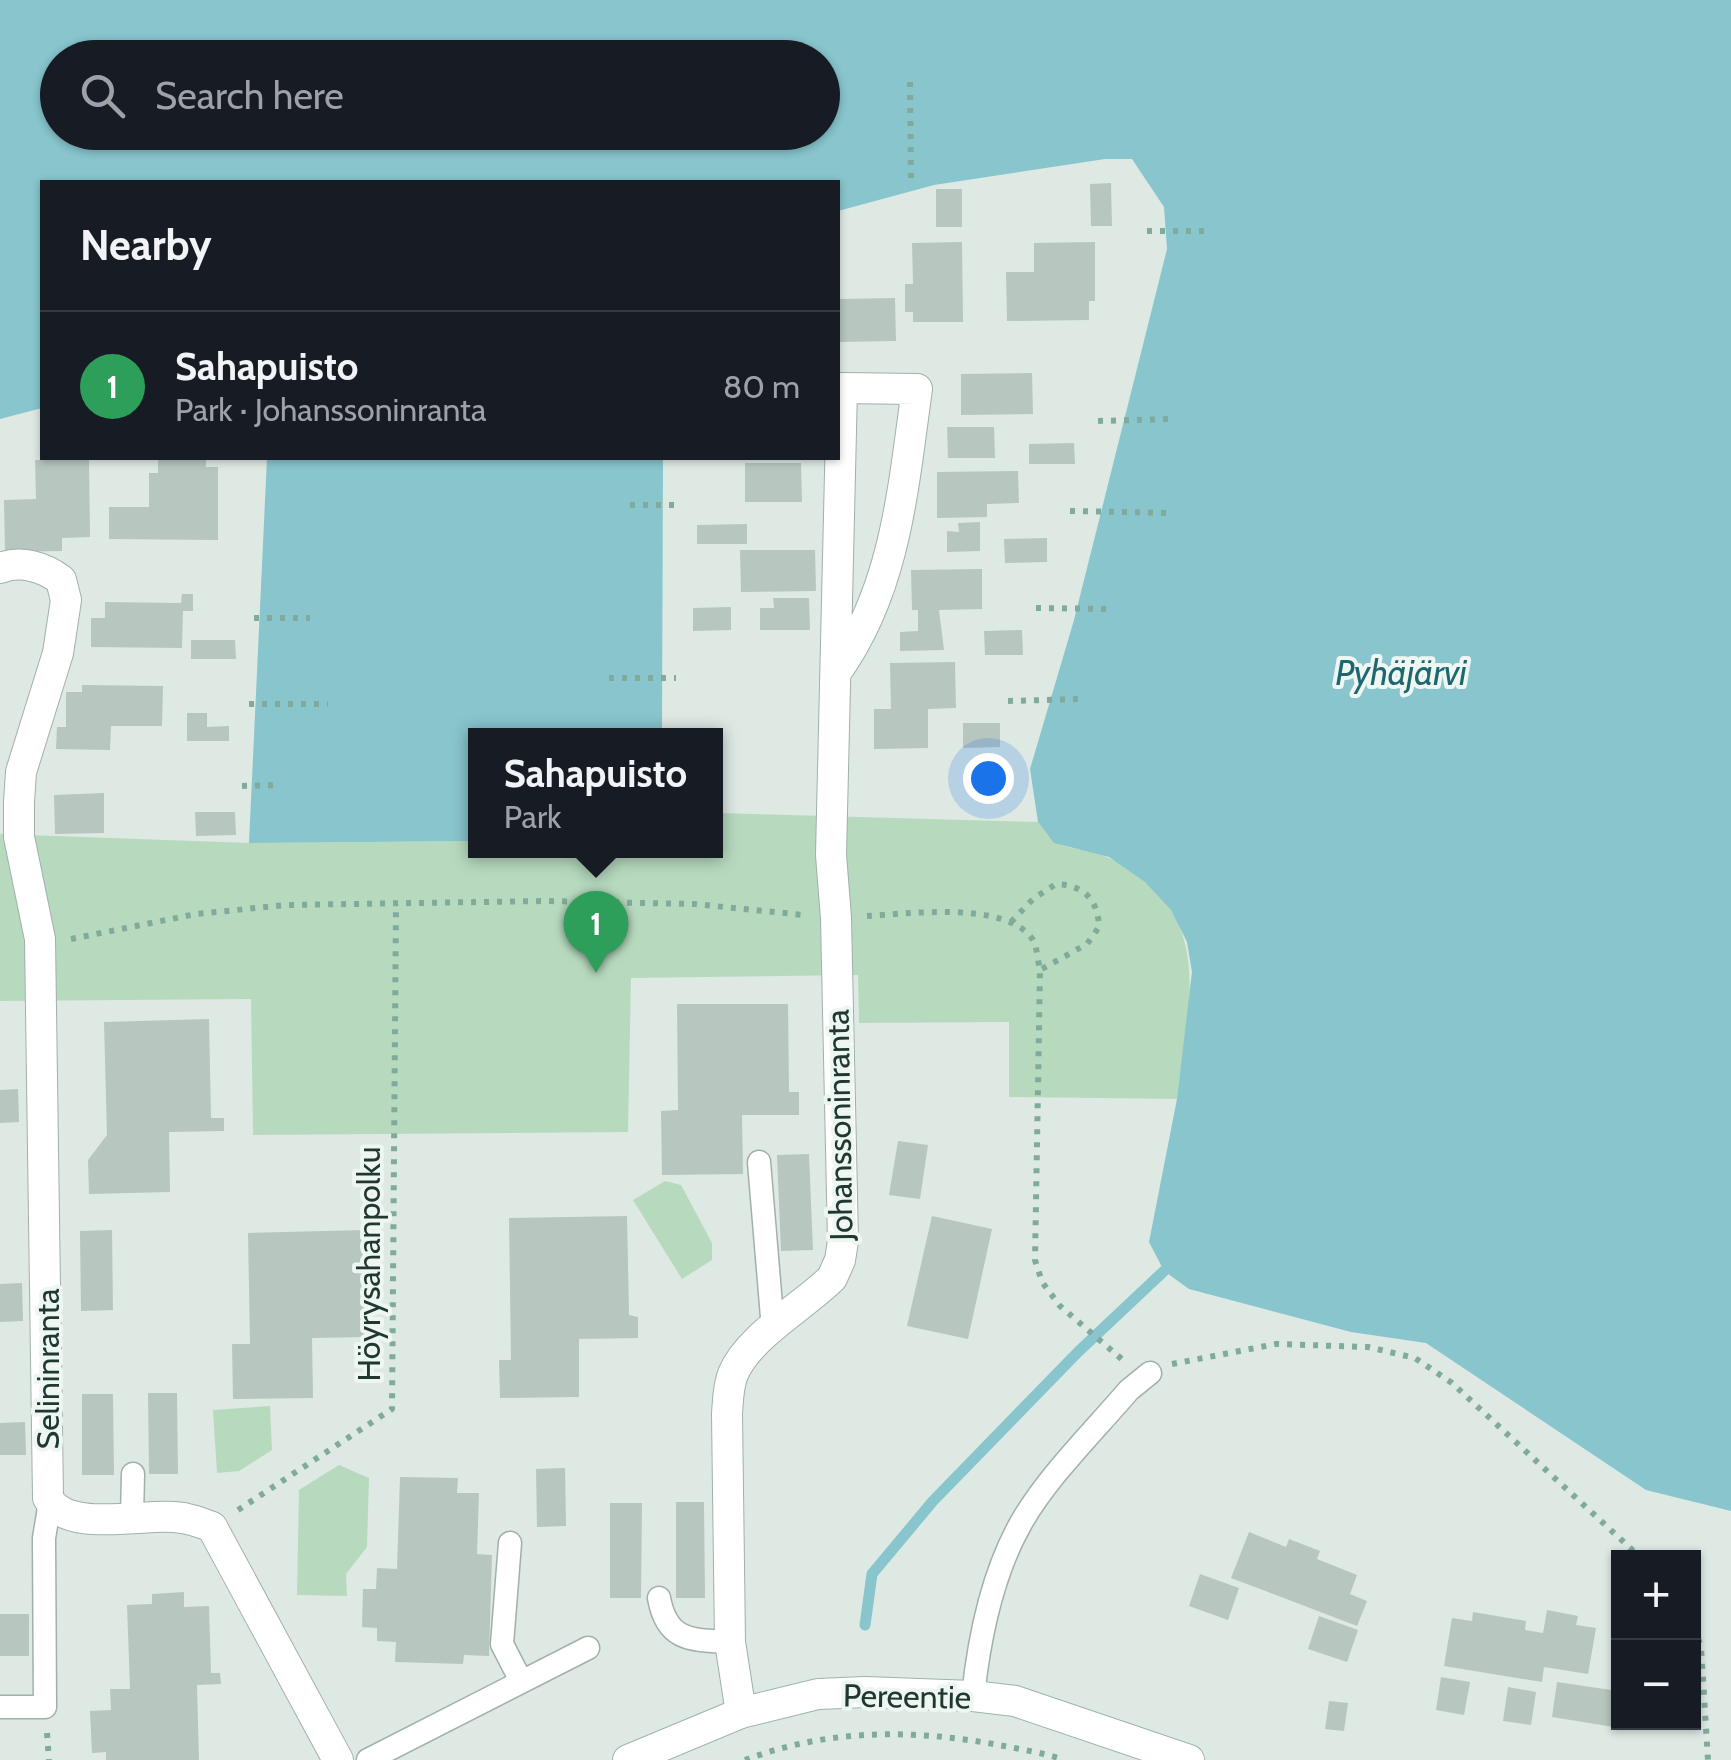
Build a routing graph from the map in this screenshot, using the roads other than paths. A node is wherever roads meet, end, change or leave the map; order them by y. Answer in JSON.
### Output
{"nodes":[{"id":1,"x":0,"y":568,"type":"edge"},
{"id":2,"x":838,"y":671,"type":"junction"},
{"id":3,"x":9,"y":802,"type":"edge"},
{"id":4,"x":759,"y":1162,"type":"dead end"},
{"id":5,"x":774,"y":1329,"type":"junction"},
{"id":6,"x":1150,"y":1373,"type":"road end"},
{"id":7,"x":132,"y":1474,"type":"dead end"},
{"id":8,"x":50,"y":1502,"type":"junction"},
{"id":9,"x":132,"y":1517,"type":"junction"},
{"id":10,"x":510,"y":1542,"type":"dead end"},
{"id":11,"x":659,"y":1598,"type":"dead end"},
{"id":12,"x":730,"y":1642,"type":"junction"},
{"id":13,"x":588,"y":1648,"type":"dead end"},
{"id":14,"x":521,"y":1681,"type":"junction"},
{"id":15,"x":973,"y":1696,"type":"junction"},
{"id":16,"x":0,"y":1707,"type":"edge"},
{"id":17,"x":741,"y":1713,"type":"junction"},
{"id":18,"x":338,"y":1760,"type":"edge"},
{"id":19,"x":368,"y":1760,"type":"edge"},
{"id":20,"x":628,"y":1760,"type":"edge"},
{"id":21,"x":1189,"y":1760,"type":"edge"}],
"edges":[{"from":1,"to":3,"type":"street","name":"Selininranta"},
{"from":2,"to":2,"type":"street","name":"Johanssoninranta"},
{"from":2,"to":5,"type":"street","name":"Johanssoninranta"},
{"from":3,"to":8,"type":"street","name":"Selininranta"},
{"from":4,"to":5,"type":"lane"},
{"from":5,"to":12,"type":"street","name":"Johanssoninranta"},
{"from":6,"to":15,"type":"lane"},
{"from":7,"to":9,"type":"lane"},
{"from":8,"to":9,"type":"street"},
{"from":8,"to":16,"type":"lane"},
{"from":9,"to":18,"type":"street"},
{"from":10,"to":14,"type":"lane"},
{"from":11,"to":12,"type":"lane"},
{"from":12,"to":17,"type":"street","name":"Johanssoninranta"},
{"from":13,"to":14,"type":"lane"},
{"from":14,"to":19,"type":"lane"},
{"from":15,"to":17,"type":"street","name":"Pereentie"},
{"from":15,"to":21,"type":"street","name":"Pereentie"},
{"from":17,"to":20,"type":"street","name":"Pereentie"}]}
